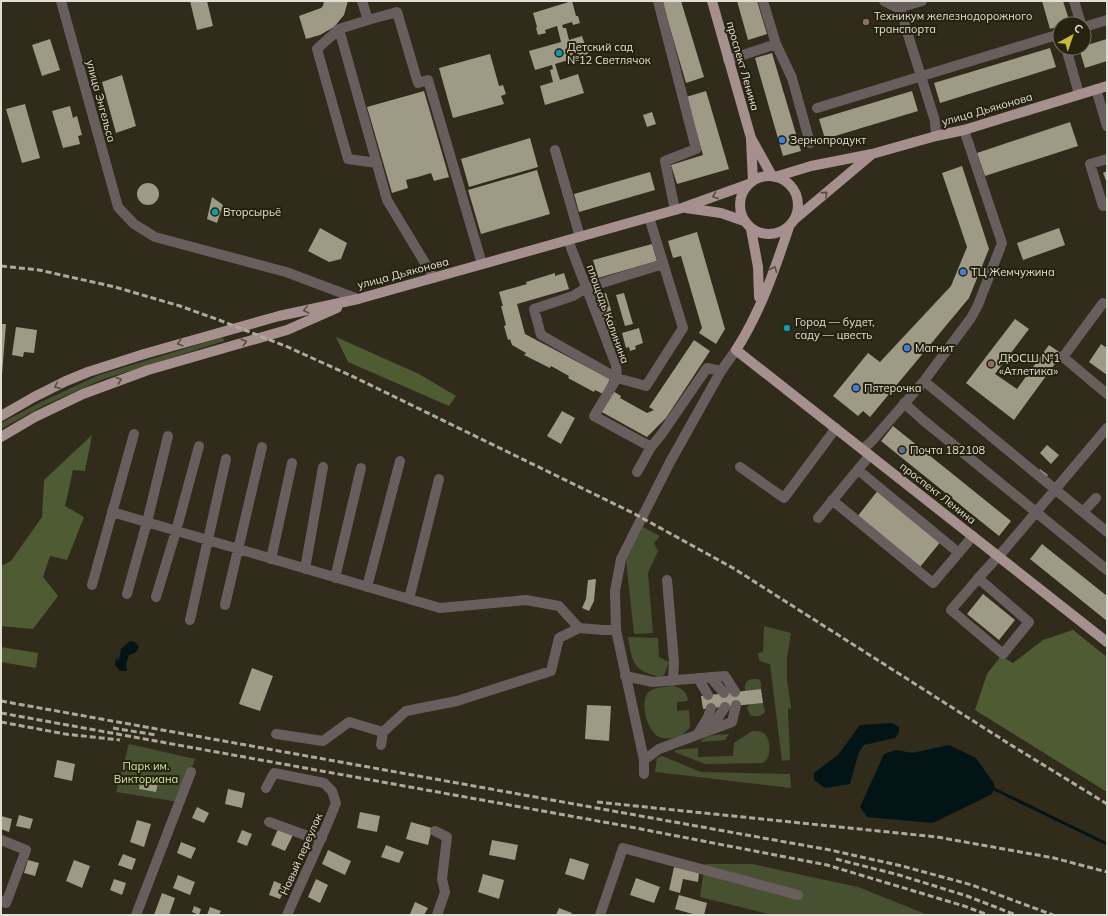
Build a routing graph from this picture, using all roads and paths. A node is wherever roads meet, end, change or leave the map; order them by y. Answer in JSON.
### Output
{"nodes":[{"id":1,"x":61,"y":1,"type":"edge"},
{"id":2,"x":362,"y":1,"type":"edge"},
{"id":3,"x":658,"y":1,"type":"edge"},
{"id":4,"x":712,"y":1,"type":"edge"},
{"id":5,"x":763,"y":1,"type":"edge"},
{"id":6,"x":884,"y":1,"type":"edge"},
{"id":7,"x":922,"y":1,"type":"edge"},
{"id":8,"x":1074,"y":1,"type":"edge"},
{"id":9,"x":897,"y":5,"type":"edge"},
{"id":10,"x":1079,"y":16,"type":"edge"},
{"id":11,"x":368,"y":20,"type":"junction"},
{"id":12,"x":1107,"y":20,"type":"edge"},
{"id":13,"x":1092,"y":25,"type":"edge"},
{"id":14,"x":338,"y":30,"type":"junction"},
{"id":15,"x":1052,"y":36,"type":"edge"},
{"id":16,"x":776,"y":44,"type":"junction"},
{"id":17,"x":1068,"y":56,"type":"edge"},
{"id":18,"x":728,"y":60,"type":"junction"},
{"id":19,"x":921,"y":76,"type":"junction"},
{"id":20,"x":1107,"y":86,"type":"edge"},
{"id":21,"x":1096,"y":89,"type":"junction"},
{"id":22,"x":1079,"y":94,"type":"junction"},
{"id":23,"x":817,"y":108,"type":"dead end"},
{"id":24,"x":1107,"y":126,"type":"edge"},
{"id":25,"x":964,"y":130,"type":"junction"},
{"id":26,"x":936,"y":136,"type":"junction"},
{"id":27,"x":751,"y":138,"type":"junction"},
{"id":28,"x":810,"y":144,"type":"dead end"},
{"id":29,"x":555,"y":150,"type":"dead end"},
{"id":30,"x":872,"y":154,"type":"junction"},
{"id":31,"x":1107,"y":159,"type":"edge"},
{"id":32,"x":377,"y":163,"type":"junction"},
{"id":33,"x":774,"y":177,"type":"junction"},
{"id":34,"x":751,"y":182,"type":"junction"},
{"id":35,"x":1107,"y":205,"type":"edge"},
{"id":36,"x":118,"y":207,"type":"joint"},
{"id":37,"x":679,"y":209,"type":"junction"},
{"id":38,"x":650,"y":217,"type":"junction"},
{"id":39,"x":792,"y":223,"type":"junction"},
{"id":40,"x":748,"y":225,"type":"junction"},
{"id":41,"x":580,"y":236,"type":"junction"},
{"id":42,"x":568,"y":240,"type":"junction"},
{"id":43,"x":482,"y":264,"type":"junction"},
{"id":44,"x":664,"y":264,"type":"junction"},
{"id":45,"x":434,"y":278,"type":"junction"},
{"id":46,"x":586,"y":288,"type":"junction"},
{"id":47,"x":358,"y":299,"type":"junction"},
{"id":48,"x":1103,"y":303,"type":"dead end"},
{"id":49,"x":759,"y":306,"type":"junction"},
{"id":50,"x":736,"y":350,"type":"junction"},
{"id":51,"x":721,"y":371,"type":"junction"},
{"id":52,"x":617,"y":378,"type":"junction"},
{"id":53,"x":924,"y":381,"type":"junction"},
{"id":54,"x":1107,"y":394,"type":"edge"},
{"id":55,"x":904,"y":403,"type":"junction"},
{"id":56,"x":1,"y":416,"type":"edge"},
{"id":57,"x":836,"y":428,"type":"junction"},
{"id":58,"x":1107,"y":428,"type":"edge"},
{"id":59,"x":134,"y":434,"type":"dead end"},
{"id":60,"x":168,"y":436,"type":"dead end"},
{"id":61,"x":1,"y":437,"type":"edge"},
{"id":62,"x":199,"y":446,"type":"dead end"},
{"id":63,"x":262,"y":447,"type":"dead end"},
{"id":64,"x":651,"y":447,"type":"junction"},
{"id":65,"x":867,"y":452,"type":"junction"},
{"id":66,"x":226,"y":459,"type":"dead end"},
{"id":67,"x":400,"y":461,"type":"dead end"},
{"id":68,"x":292,"y":463,"type":"dead end"},
{"id":69,"x":323,"y":467,"type":"dead end"},
{"id":70,"x":740,"y":467,"type":"dead end"},
{"id":71,"x":361,"y":468,"type":"dead end"},
{"id":72,"x":858,"y":470,"type":"junction"},
{"id":73,"x":637,"y":472,"type":"dead end"},
{"id":74,"x":439,"y":478,"type":"dead end"},
{"id":75,"x":1055,"y":489,"type":"junction"},
{"id":76,"x":1096,"y":498,"type":"dead end"},
{"id":77,"x":832,"y":500,"type":"junction"},
{"id":78,"x":1036,"y":511,"type":"junction"},
{"id":79,"x":112,"y":512,"type":"junction"},
{"id":80,"x":1083,"y":512,"type":"junction"},
{"id":81,"x":818,"y":518,"type":"dead end"},
{"id":82,"x":147,"y":522,"type":"junction"},
{"id":83,"x":176,"y":531,"type":"junction"},
{"id":84,"x":1107,"y":532,"type":"edge"},
{"id":85,"x":973,"y":536,"type":"junction"},
{"id":86,"x":209,"y":540,"type":"junction"},
{"id":87,"x":238,"y":549,"type":"junction"},
{"id":88,"x":959,"y":552,"type":"junction"},
{"id":89,"x":999,"y":556,"type":"junction"},
{"id":90,"x":271,"y":559,"type":"junction"},
{"id":91,"x":305,"y":569,"type":"junction"},
{"id":92,"x":1107,"y":570,"type":"edge"},
{"id":93,"x":335,"y":578,"type":"junction"},
{"id":94,"x":978,"y":578,"type":"junction"},
{"id":95,"x":668,"y":580,"type":"dead end"},
{"id":96,"x":92,"y":585,"type":"dead end"},
{"id":97,"x":367,"y":587,"type":"junction"},
{"id":98,"x":127,"y":594,"type":"dead end"},
{"id":99,"x":156,"y":597,"type":"dead end"},
{"id":100,"x":409,"y":599,"type":"junction"},
{"id":101,"x":225,"y":605,"type":"dead end"},
{"id":102,"x":190,"y":620,"type":"dead end"},
{"id":103,"x":578,"y":628,"type":"junction"},
{"id":104,"x":616,"y":630,"type":"junction"},
{"id":105,"x":1107,"y":642,"type":"edge"},
{"id":106,"x":625,"y":676,"type":"junction"},
{"id":107,"x":710,"y":677,"type":"junction"},
{"id":108,"x":698,"y":678,"type":"junction"},
{"id":109,"x":673,"y":681,"type":"junction"},
{"id":110,"x":735,"y":692,"type":"dead end"},
{"id":111,"x":724,"y":693,"type":"dead end"},
{"id":112,"x":708,"y":695,"type":"dead end"},
{"id":113,"x":736,"y":705,"type":"dead end"},
{"id":114,"x":725,"y":707,"type":"dead end"},
{"id":115,"x":711,"y":708,"type":"dead end"},
{"id":116,"x":710,"y":730,"type":"junction"},
{"id":117,"x":383,"y":732,"type":"junction"},
{"id":118,"x":276,"y":734,"type":"dead end"},
{"id":119,"x":697,"y":735,"type":"junction"},
{"id":120,"x":381,"y":745,"type":"dead end"},
{"id":121,"x":644,"y":760,"type":"junction"},
{"id":122,"x":191,"y":772,"type":"dead end"},
{"id":123,"x":644,"y":774,"type":"dead end"},
{"id":124,"x":266,"y":788,"type":"dead end"},
{"id":125,"x":269,"y":822,"type":"dead end"},
{"id":126,"x":435,"y":831,"type":"dead end"},
{"id":127,"x":322,"y":838,"type":"junction"},
{"id":128,"x":1,"y":840,"type":"edge"},
{"id":129,"x":798,"y":895,"type":"dead end"},
{"id":130,"x":1,"y":901,"type":"edge"},
{"id":131,"x":136,"y":915,"type":"edge"},
{"id":132,"x":287,"y":915,"type":"edge"},
{"id":133,"x":436,"y":915,"type":"edge"},
{"id":134,"x":600,"y":915,"type":"edge"}],
"edges":[{"from":1,"to":36,"type":"street","name":"улица Энгельса"},
{"from":2,"to":11,"type":"street"},
{"from":3,"to":37,"type":"street"},
{"from":4,"to":18,"type":"main road","name":"проспект Ленина"},
{"from":5,"to":16,"type":"street"},
{"from":6,"to":9,"type":"street"},
{"from":7,"to":9,"type":"street"},
{"from":8,"to":10,"type":"street"},
{"from":9,"to":19,"type":"street"},
{"from":11,"to":14,"type":"street"},
{"from":11,"to":43,"type":"street"},
{"from":12,"to":13,"type":"street"},
{"from":14,"to":32,"type":"street"},
{"from":14,"to":32,"type":"street"},
{"from":15,"to":19,"type":"street"},
{"from":16,"to":18,"type":"street"},
{"from":16,"to":28,"type":"street"},
{"from":17,"to":22,"type":"street"},
{"from":18,"to":27,"type":"main road","name":"проспект Ленина"},
{"from":19,"to":23,"type":"street"},
{"from":19,"to":26,"type":"street"},
{"from":20,"to":21,"type":"main road","name":"улица Дьяконова"},
{"from":21,"to":22,"type":"main road","name":"улица Дьяконова"},
{"from":21,"to":24,"type":"street"},
{"from":22,"to":25,"type":"main road","name":"улица Дьяконова"},
{"from":25,"to":26,"type":"main road","name":"улица Дьяконова"},
{"from":25,"to":53,"type":"street"},
{"from":26,"to":30,"type":"main road","name":"улица Дьяконова"},
{"from":27,"to":33,"type":"main road","name":"проспект Ленина"},
{"from":27,"to":34,"type":"main road","name":"проспект Ленина"},
{"from":29,"to":41,"type":"street"},
{"from":30,"to":33,"type":"main road","name":"улица Дьяконова"},
{"from":39,"to":30,"type":"main road","name":"улица Дьяконова","one_way":true},
{"from":31,"to":35,"type":"street"},
{"from":32,"to":45,"type":"street"},
{"from":33,"to":34,"type":"main road"},
{"from":33,"to":39,"type":"main road"},
{"from":34,"to":37,"type":"main road","name":"улица Дьяконова","one_way":true},
{"from":34,"to":40,"type":"main road"},
{"from":36,"to":47,"type":"street","name":"улица Дьяконова"},
{"from":37,"to":38,"type":"main road","name":"улица Дьяконова"},
{"from":37,"to":40,"type":"main road","name":"улица Дьяконова"},
{"from":38,"to":41,"type":"main road","name":"улица Дьяконова"},
{"from":38,"to":44,"type":"street"},
{"from":39,"to":40,"type":"main road"},
{"from":49,"to":39,"type":"main road","one_way":true},
{"from":40,"to":49,"type":"main road"},
{"from":41,"to":42,"type":"main road","name":"улица Дьяконова"},
{"from":42,"to":43,"type":"main road","name":"улица Дьяконова"},
{"from":42,"to":46,"type":"street","name":"площадь Калинина"},
{"from":43,"to":45,"type":"main road","name":"улица Дьяконова"},
{"from":44,"to":46,"type":"street"},
{"from":44,"to":52,"type":"street"},
{"from":45,"to":47,"type":"main road","name":"улица Дьяконова"},
{"from":46,"to":52,"type":"street","name":"площадь Калинина"},
{"from":46,"to":52,"type":"street"},
{"from":47,"to":56,"type":"main road","one_way":true},
{"from":61,"to":47,"type":"main road","one_way":true},
{"from":48,"to":54,"type":"street"},
{"from":49,"to":50,"type":"main road"},
{"from":50,"to":51,"type":"street"},
{"from":50,"to":57,"type":"main road","name":"проспект Ленина"},
{"from":51,"to":64,"type":"street"},
{"from":51,"to":104,"type":"street"},
{"from":52,"to":64,"type":"street","name":"площадь Калинина"},
{"from":53,"to":55,"type":"street"},
{"from":53,"to":75,"type":"street"},
{"from":55,"to":65,"type":"street"},
{"from":55,"to":78,"type":"street"},
{"from":57,"to":65,"type":"main road","name":"проспект Ленина"},
{"from":57,"to":70,"type":"street"},
{"from":58,"to":75,"type":"street"},
{"from":59,"to":79,"type":"street"},
{"from":60,"to":82,"type":"street"},
{"from":62,"to":83,"type":"street"},
{"from":63,"to":87,"type":"street"},
{"from":64,"to":73,"type":"street"},
{"from":65,"to":72,"type":"street"},
{"from":65,"to":85,"type":"main road","name":"проспект Ленина"},
{"from":66,"to":86,"type":"street"},
{"from":67,"to":97,"type":"street"},
{"from":68,"to":90,"type":"street"},
{"from":69,"to":91,"type":"street"},
{"from":71,"to":93,"type":"street"},
{"from":72,"to":77,"type":"street"},
{"from":72,"to":88,"type":"street"},
{"from":74,"to":100,"type":"street"},
{"from":75,"to":78,"type":"street"},
{"from":75,"to":80,"type":"street"},
{"from":76,"to":80,"type":"street"},
{"from":77,"to":81,"type":"street"},
{"from":77,"to":88,"type":"street"},
{"from":78,"to":89,"type":"street"},
{"from":78,"to":92,"type":"street"},
{"from":79,"to":82,"type":"street"},
{"from":79,"to":96,"type":"street"},
{"from":80,"to":84,"type":"street"},
{"from":82,"to":83,"type":"street"},
{"from":82,"to":98,"type":"street"},
{"from":83,"to":86,"type":"street"},
{"from":83,"to":99,"type":"street"},
{"from":85,"to":88,"type":"street"},
{"from":85,"to":89,"type":"main road","name":"проспект Ленина"},
{"from":86,"to":87,"type":"street"},
{"from":86,"to":102,"type":"street"},
{"from":87,"to":90,"type":"street"},
{"from":87,"to":101,"type":"street"},
{"from":89,"to":94,"type":"street"},
{"from":89,"to":105,"type":"main road","name":"проспект Ленина"},
{"from":90,"to":91,"type":"street"},
{"from":91,"to":93,"type":"street"},
{"from":93,"to":97,"type":"street"},
{"from":94,"to":94,"type":"street"},
{"from":95,"to":109,"type":"street"},
{"from":97,"to":100,"type":"street"},
{"from":100,"to":103,"type":"street"},
{"from":103,"to":104,"type":"street"},
{"from":103,"to":117,"type":"street"},
{"from":104,"to":106,"type":"street"},
{"from":106,"to":109,"type":"street"},
{"from":106,"to":121,"type":"street"},
{"from":107,"to":108,"type":"street"},
{"from":107,"to":110,"type":"street"},
{"from":107,"to":111,"type":"street"},
{"from":108,"to":109,"type":"street"},
{"from":108,"to":112,"type":"street"},
{"from":113,"to":116,"type":"street"},
{"from":114,"to":116,"type":"street"},
{"from":115,"to":119,"type":"street"},
{"from":116,"to":119,"type":"street"},
{"from":117,"to":118,"type":"street"},
{"from":117,"to":120,"type":"street"},
{"from":119,"to":121,"type":"street"},
{"from":121,"to":123,"type":"street"},
{"from":122,"to":131,"type":"street"},
{"from":124,"to":127,"type":"street","name":"Новый переулок"},
{"from":125,"to":127,"type":"street"},
{"from":126,"to":133,"type":"street"},
{"from":127,"to":132,"type":"street","name":"Новый переулок"},
{"from":128,"to":130,"type":"street"},
{"from":129,"to":134,"type":"street"}]}
